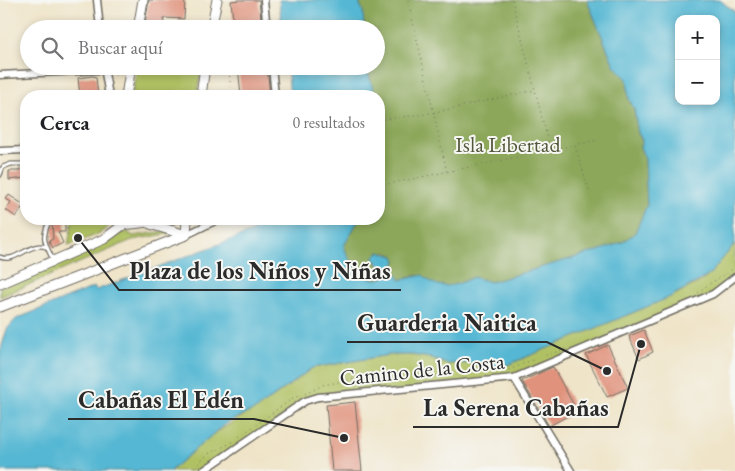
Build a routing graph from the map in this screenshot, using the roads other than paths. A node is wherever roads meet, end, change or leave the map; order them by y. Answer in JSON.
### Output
{"nodes":[{"id":1,"x":97,"y":0,"type":"edge"},
{"id":2,"x":143,"y":0,"type":"edge"},
{"id":3,"x":217,"y":0,"type":"edge"},
{"id":4,"x":264,"y":0,"type":"edge"},
{"id":5,"x":99,"y":20,"type":"edge"},
{"id":6,"x":140,"y":20,"type":"edge"},
{"id":7,"x":213,"y":20,"type":"edge"},
{"id":8,"x":266,"y":20,"type":"edge"},
{"id":9,"x":20,"y":74,"type":"edge"},
{"id":10,"x":0,"y":75,"type":"edge"},
{"id":11,"x":105,"y":75,"type":"edge"},
{"id":12,"x":129,"y":75,"type":"edge"},
{"id":13,"x":203,"y":75,"type":"edge"},
{"id":14,"x":273,"y":75,"type":"edge"},
{"id":15,"x":108,"y":90,"type":"edge"},
{"id":16,"x":127,"y":90,"type":"edge"},
{"id":17,"x":202,"y":90,"type":"edge"},
{"id":18,"x":274,"y":90,"type":"edge"},
{"id":19,"x":20,"y":150,"type":"edge"},
{"id":20,"x":0,"y":151,"type":"edge"},
{"id":21,"x":20,"y":164,"type":"edge"},
{"id":22,"x":0,"y":175,"type":"edge"},
{"id":23,"x":47,"y":225,"type":"edge"},
{"id":24,"x":120,"y":225,"type":"edge"},
{"id":25,"x":153,"y":225,"type":"edge"},
{"id":26,"x":187,"y":225,"type":"edge"},
{"id":27,"x":207,"y":225,"type":"edge"},
{"id":28,"x":186,"y":235,"type":"junction"},
{"id":29,"x":46,"y":247,"type":"junction"},
{"id":30,"x":0,"y":257,"type":"edge"},
{"id":31,"x":53,"y":261,"type":"junction"},
{"id":32,"x":735,"y":277,"type":"edge"},
{"id":33,"x":0,"y":284,"type":"edge"},
{"id":34,"x":0,"y":307,"type":"edge"},
{"id":35,"x":514,"y":378,"type":"junction"},
{"id":36,"x":203,"y":471,"type":"edge"},
{"id":37,"x":571,"y":471,"type":"edge"}],
"edges":[{"from":1,"to":5,"type":"street"},
{"from":2,"to":6,"type":"main road"},
{"from":3,"to":7,"type":"main road"},
{"from":4,"to":8,"type":"street"},
{"from":9,"to":10,"type":"street"},
{"from":11,"to":15,"type":"street"},
{"from":12,"to":16,"type":"main road"},
{"from":13,"to":17,"type":"main road"},
{"from":14,"to":18,"type":"street"},
{"from":19,"to":20,"type":"street"},
{"from":21,"to":22,"type":"lane"},
{"from":23,"to":29,"type":"lane"},
{"from":24,"to":31,"type":"main road"},
{"from":25,"to":28,"type":"main road"},
{"from":26,"to":28,"type":"main road"},
{"from":27,"to":28,"type":"street"},
{"from":28,"to":34,"type":"main road"},
{"from":29,"to":30,"type":"lane"},
{"from":29,"to":31,"type":"lane"},
{"from":31,"to":33,"type":"main road"},
{"from":32,"to":35,"type":"street","name":"Camino de la Costa"},
{"from":35,"to":36,"type":"street","name":"Camino de la Costa"},
{"from":35,"to":37,"type":"street"}]}
